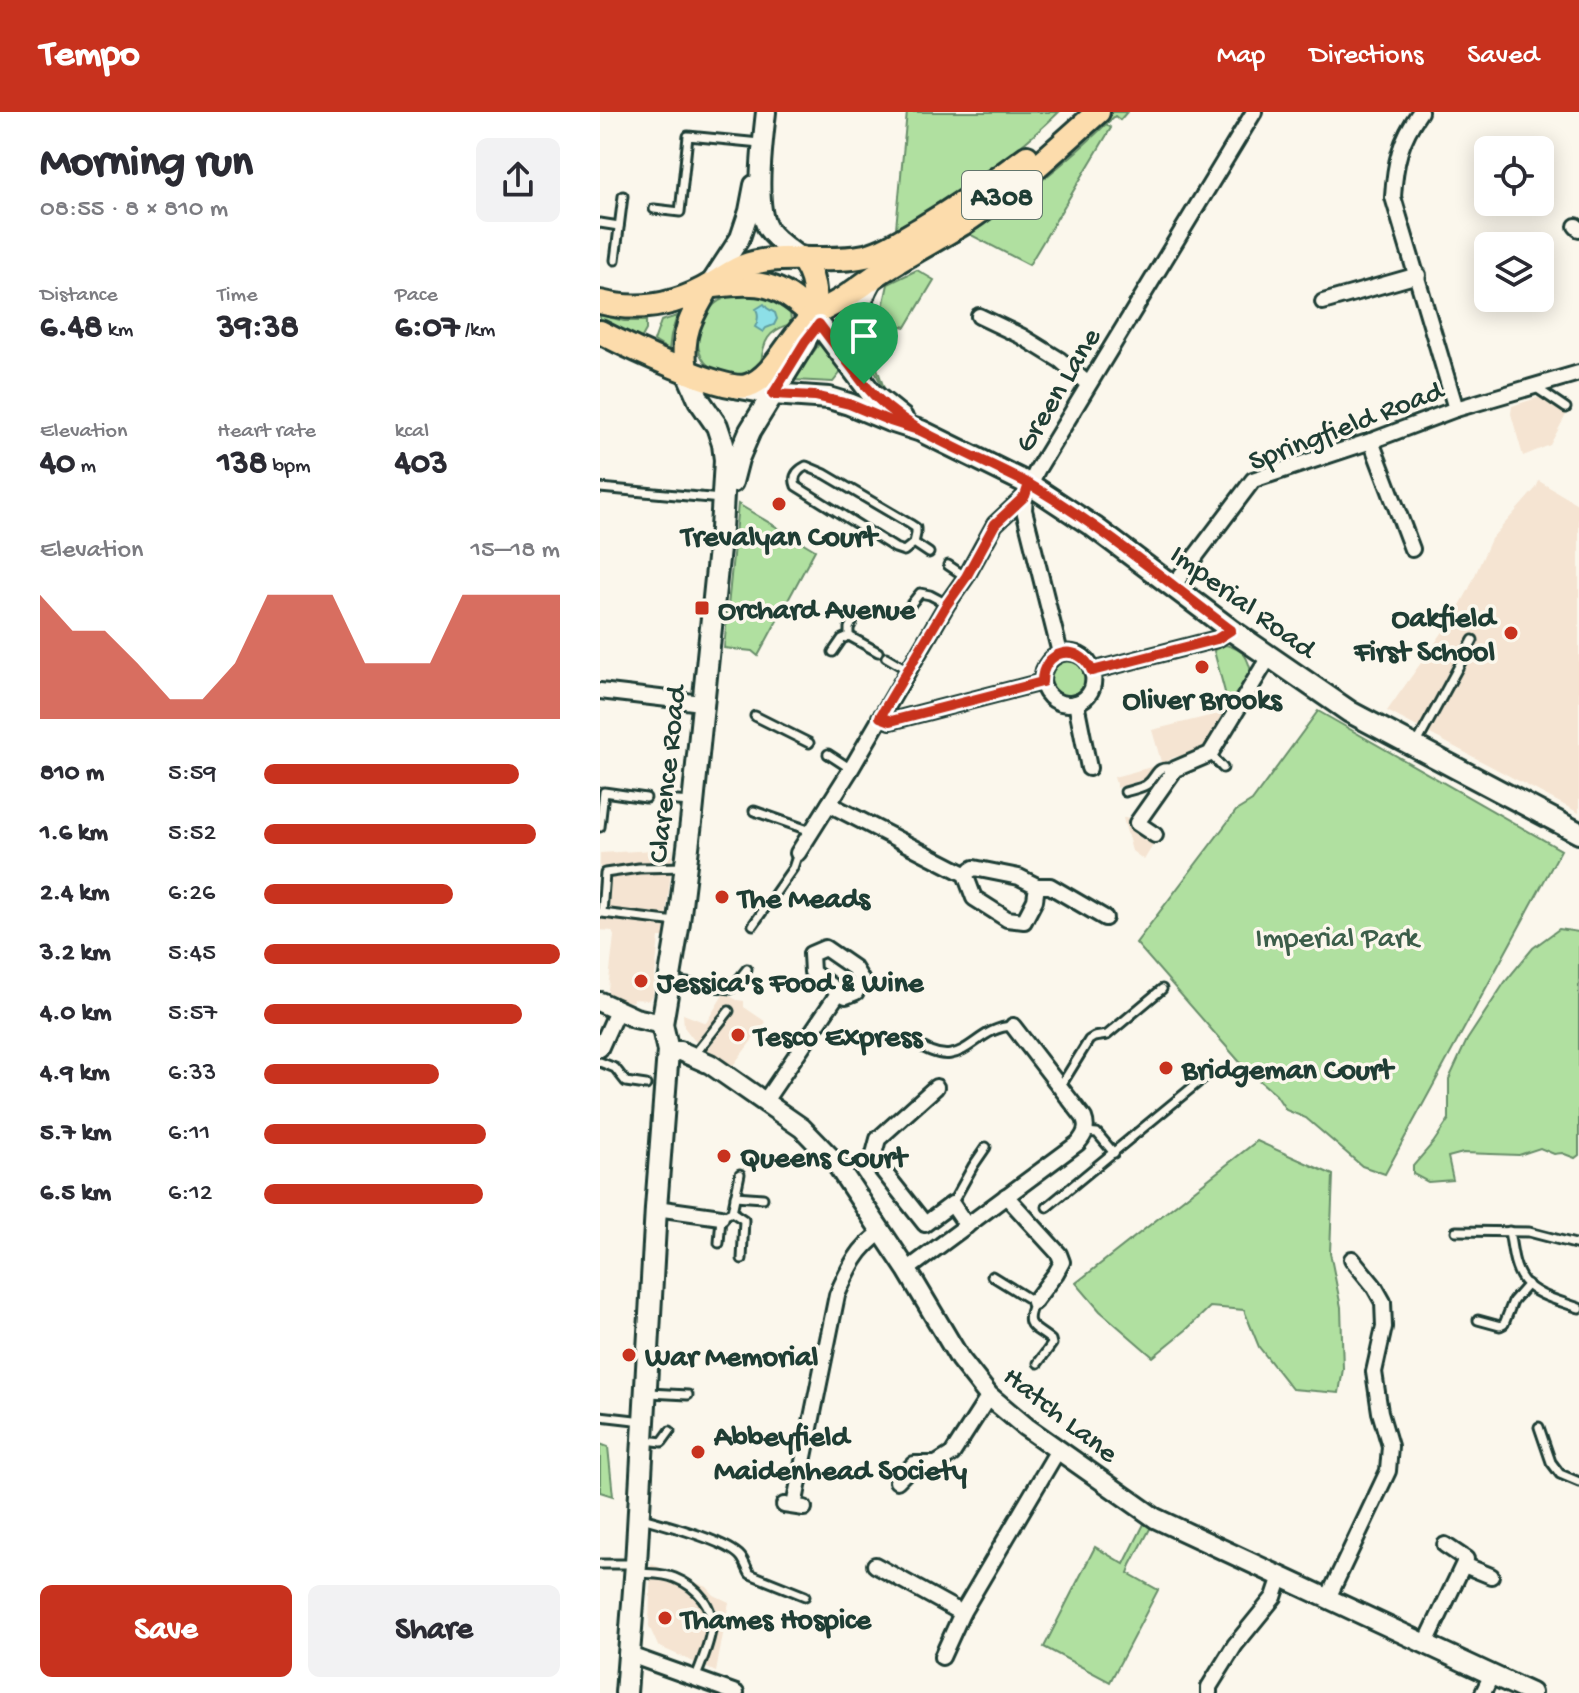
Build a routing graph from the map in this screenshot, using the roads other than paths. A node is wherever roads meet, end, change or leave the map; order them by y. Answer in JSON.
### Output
{"nodes":[{"id":1,"x":766,"y":112,"type":"edge"},
{"id":2,"x":1080,"y":112,"type":"edge"},
{"id":3,"x":1098,"y":112,"type":"edge"},
{"id":4,"x":1254,"y":112,"type":"edge"},
{"id":5,"x":1420,"y":112,"type":"edge"},
{"id":6,"x":763,"y":143,"type":"junction"},
{"id":7,"x":623,"y":196,"type":"dead end"},
{"id":8,"x":654,"y":209,"type":"dead end"},
{"id":9,"x":600,"y":223,"type":"edge"},
{"id":10,"x":619,"y":226,"type":"junction"},
{"id":11,"x":801,"y":258,"type":"junction"},
{"id":12,"x":615,"y":260,"type":"dead end"},
{"id":13,"x":1418,"y":275,"type":"junction"},
{"id":14,"x":873,"y":277,"type":"junction"},
{"id":15,"x":709,"y":286,"type":"junction"},
{"id":16,"x":600,"y":302,"type":"edge"},
{"id":17,"x":1323,"y":302,"type":"dead end"},
{"id":18,"x":979,"y":316,"type":"dead end"},
{"id":19,"x":816,"y":320,"type":"junction"},
{"id":20,"x":600,"y":334,"type":"edge"},
{"id":21,"x":686,"y":370,"type":"junction"},
{"id":22,"x":1579,"y":373,"type":"edge"},
{"id":23,"x":864,"y":384,"type":"junction"},
{"id":24,"x":1088,"y":384,"type":"junction"},
{"id":25,"x":1534,"y":386,"type":"junction"},
{"id":26,"x":735,"y":387,"type":"junction"},
{"id":27,"x":773,"y":394,"type":"junction"},
{"id":28,"x":1566,"y":408,"type":"dead end"},
{"id":29,"x":1456,"y":409,"type":"junction"},
{"id":30,"x":921,"y":431,"type":"junction"},
{"id":31,"x":1371,"y":441,"type":"junction"},
{"id":32,"x":600,"y":488,"type":"edge"},
{"id":33,"x":1027,"y":490,"type":"junction"},
{"id":34,"x":723,"y":499,"type":"junction"},
{"id":35,"x":721,"y":529,"type":"junction"},
{"id":36,"x":914,"y":543,"type":"junction"},
{"id":37,"x":1412,"y":549,"type":"dead end"},
{"id":38,"x":929,"y":553,"type":"dead end"},
{"id":39,"x":948,"y":565,"type":"dead end"},
{"id":40,"x":966,"y":577,"type":"junction"},
{"id":41,"x":1173,"y":586,"type":"junction"},
{"id":42,"x":947,"y":604,"type":"junction"},
{"id":43,"x":907,"y":609,"type":"dead end"},
{"id":44,"x":854,"y":619,"type":"dead end"},
{"id":45,"x":1231,"y":630,"type":"junction"},
{"id":46,"x":849,"y":636,"type":"junction"},
{"id":47,"x":1473,"y":640,"type":"dead end"},
{"id":48,"x":833,"y":652,"type":"dead end"},
{"id":49,"x":878,"y":652,"type":"dead end"},
{"id":50,"x":1060,"y":653,"type":"junction"},
{"id":51,"x":886,"y":657,"type":"dead end"},
{"id":52,"x":1269,"y":657,"type":"junction"},
{"id":53,"x":908,"y":670,"type":"junction"},
{"id":54,"x":1092,"y":671,"type":"junction"},
{"id":55,"x":1042,"y":682,"type":"junction"},
{"id":56,"x":600,"y":691,"type":"edge"},
{"id":57,"x":702,"y":703,"type":"junction"},
{"id":58,"x":1076,"y":703,"type":"junction"},
{"id":59,"x":755,"y":716,"type":"dead end"},
{"id":60,"x":880,"y":717,"type":"junction"},
{"id":61,"x":809,"y":743,"type":"dead end"},
{"id":62,"x":1416,"y":747,"type":"junction"},
{"id":63,"x":828,"y":754,"type":"dead end"},
{"id":64,"x":1210,"y":754,"type":"junction"},
{"id":65,"x":1089,"y":768,"type":"dead end"},
{"id":66,"x":1223,"y":768,"type":"dead end"},
{"id":67,"x":851,"y":769,"type":"junction"},
{"id":68,"x":1175,"y":769,"type":"junction"},
{"id":69,"x":1125,"y":792,"type":"dead end"},
{"id":70,"x":646,"y":798,"type":"dead end"},
{"id":71,"x":664,"y":800,"type":"dead end"},
{"id":72,"x":693,"y":802,"type":"junction"},
{"id":73,"x":829,"y":804,"type":"junction"},
{"id":74,"x":754,"y":811,"type":"dead end"},
{"id":75,"x":600,"y":827,"type":"edge"},
{"id":76,"x":811,"y":831,"type":"junction"},
{"id":77,"x":1579,"y":833,"type":"edge"},
{"id":78,"x":1155,"y":835,"type":"dead end"},
{"id":79,"x":798,"y":853,"type":"joint"},
{"id":80,"x":685,"y":867,"type":"junction"},
{"id":81,"x":965,"y":874,"type":"junction"},
{"id":82,"x":1037,"y":886,"type":"junction"},
{"id":83,"x":1105,"y":918,"type":"dead end"},
{"id":84,"x":679,"y":922,"type":"junction"},
{"id":85,"x":753,"y":925,"type":"dead end"},
{"id":86,"x":747,"y":969,"type":"dead end"},
{"id":87,"x":669,"y":981,"type":"junction"},
{"id":88,"x":1162,"y":989,"type":"dead end"},
{"id":89,"x":839,"y":992,"type":"dead end"},
{"id":90,"x":608,"y":1007,"type":"edge"},
{"id":91,"x":729,"y":1011,"type":"dead end"},
{"id":92,"x":662,"y":1024,"type":"junction"},
{"id":93,"x":1013,"y":1026,"type":"joint"},
{"id":94,"x":913,"y":1041,"type":"dead end"},
{"id":95,"x":600,"y":1049,"type":"edge"},
{"id":96,"x":668,"y":1051,"type":"junction"},
{"id":97,"x":694,"y":1056,"type":"junction"},
{"id":98,"x":600,"y":1062,"type":"edge"},
{"id":99,"x":1206,"y":1076,"type":"dead end"},
{"id":100,"x":646,"y":1085,"type":"dead end"},
{"id":101,"x":936,"y":1087,"type":"dead end"},
{"id":102,"x":1060,"y":1087,"type":"junction"},
{"id":103,"x":765,"y":1101,"type":"junction"},
{"id":104,"x":1085,"y":1132,"type":"junction"},
{"id":105,"x":986,"y":1147,"type":"dead end"},
{"id":106,"x":1114,"y":1153,"type":"junction"},
{"id":107,"x":740,"y":1174,"type":"dead end"},
{"id":108,"x":735,"y":1196,"type":"junction"},
{"id":109,"x":1006,"y":1196,"type":"junction"},
{"id":110,"x":763,"y":1198,"type":"dead end"},
{"id":111,"x":952,"y":1204,"type":"junction"},
{"id":112,"x":1047,"y":1207,"type":"dead end"},
{"id":113,"x":656,"y":1208,"type":"junction"},
{"id":114,"x":727,"y":1214,"type":"junction"},
{"id":115,"x":967,"y":1226,"type":"junction"},
{"id":116,"x":1456,"y":1231,"type":"dead end"},
{"id":117,"x":1509,"y":1231,"type":"junction"},
{"id":118,"x":881,"y":1233,"type":"junction"},
{"id":119,"x":719,"y":1243,"type":"dead end"},
{"id":120,"x":1579,"y":1245,"type":"edge"},
{"id":121,"x":742,"y":1259,"type":"dead end"},
{"id":122,"x":1352,"y":1259,"type":"dead end"},
{"id":123,"x":907,"y":1270,"type":"junction"},
{"id":124,"x":992,"y":1276,"type":"dead end"},
{"id":125,"x":1528,"y":1284,"type":"junction"},
{"id":126,"x":1034,"y":1302,"type":"junction"},
{"id":127,"x":1579,"y":1308,"type":"edge"},
{"id":128,"x":1478,"y":1320,"type":"dead end"},
{"id":129,"x":1038,"y":1363,"type":"dead end"},
{"id":130,"x":647,"y":1393,"type":"junction"},
{"id":131,"x":688,"y":1395,"type":"dead end"},
{"id":132,"x":989,"y":1396,"type":"junction"},
{"id":133,"x":600,"y":1415,"type":"edge"},
{"id":134,"x":1539,"y":1427,"type":"dead end"},
{"id":135,"x":645,"y":1431,"type":"junction"},
{"id":136,"x":670,"y":1431,"type":"dead end"},
{"id":137,"x":1058,"y":1450,"type":"junction"},
{"id":138,"x":897,"y":1481,"type":"dead end"},
{"id":139,"x":1579,"y":1482,"type":"edge"},
{"id":140,"x":794,"y":1506,"type":"dead end"},
{"id":141,"x":639,"y":1517,"type":"junction"},
{"id":142,"x":1445,"y":1545,"type":"dead end"},
{"id":143,"x":1465,"y":1562,"type":"junction"},
{"id":144,"x":600,"y":1564,"type":"edge"},
{"id":145,"x":875,"y":1565,"type":"dead end"},
{"id":146,"x":636,"y":1568,"type":"junction"},
{"id":147,"x":1281,"y":1576,"type":"junction"},
{"id":148,"x":1491,"y":1576,"type":"dead end"},
{"id":149,"x":805,"y":1596,"type":"dead end"},
{"id":150,"x":1328,"y":1598,"type":"junction"},
{"id":151,"x":962,"y":1613,"type":"junction"},
{"id":152,"x":1426,"y":1643,"type":"junction"},
{"id":153,"x":630,"y":1655,"type":"junction"},
{"id":154,"x":942,"y":1657,"type":"dead end"},
{"id":155,"x":1492,"y":1674,"type":"junction"},
{"id":156,"x":695,"y":1679,"type":"junction"},
{"id":157,"x":626,"y":1693,"type":"edge"},
{"id":158,"x":736,"y":1693,"type":"edge"},
{"id":159,"x":1209,"y":1693,"type":"edge"},
{"id":160,"x":1483,"y":1693,"type":"edge"},
{"id":161,"x":1531,"y":1693,"type":"edge"}],
"edges":[{"from":1,"to":6,"type":"street","name":"Clarence Road"},
{"from":2,"to":11,"type":"main road","number":"A308"},
{"from":3,"to":14,"type":"main road","number":"A308"},
{"from":4,"to":24,"type":"street","name":"Green Lane"},
{"from":5,"to":13,"type":"street"},
{"from":6,"to":8,"type":"lane"},
{"from":6,"to":11,"type":"street","name":"Clarence Road"},
{"from":6,"to":15,"type":"street","name":"Clarence Road"},
{"from":7,"to":10,"type":"lane"},
{"from":9,"to":10,"type":"lane"},
{"from":10,"to":12,"type":"lane"},
{"from":11,"to":15,"type":"main road","number":"A308"},
{"from":11,"to":19,"type":"main road"},
{"from":13,"to":17,"type":"street"},
{"from":13,"to":29,"type":"street"},
{"from":14,"to":19,"type":"main road","number":"A308"},
{"from":14,"to":23,"type":"main road"},
{"from":15,"to":16,"type":"main road"},
{"from":15,"to":19,"type":"main road","name":"Imperial Road"},
{"from":15,"to":21,"type":"main road","name":"Clarence Road"},
{"from":18,"to":24,"type":"street"},
{"from":19,"to":23,"type":"main road","name":"Imperial Road"},
{"from":19,"to":26,"type":"main road"},
{"from":19,"to":27,"type":"main road","name":"Clarence Road"},
{"from":20,"to":21,"type":"main road"},
{"from":21,"to":26,"type":"main road"},
{"from":21,"to":34,"type":"main road","name":"Clarence Road"},
{"from":22,"to":25,"type":"street","name":"Springfield Road"},
{"from":23,"to":30,"type":"main road","name":"Imperial Road"},
{"from":24,"to":33,"type":"street","name":"Green Lane"},
{"from":25,"to":28,"type":"lane"},
{"from":25,"to":29,"type":"street","name":"Springfield Road"},
{"from":26,"to":27,"type":"main road","name":"Imperial Road"},
{"from":27,"to":30,"type":"main road","name":"Imperial Road"},
{"from":27,"to":35,"type":"main road","name":"Clarence Road"},
{"from":29,"to":31,"type":"street","name":"Springfield Road"},
{"from":30,"to":33,"type":"main road","name":"Imperial Road"},
{"from":31,"to":37,"type":"street"},
{"from":31,"to":41,"type":"street","name":"Springfield Road"},
{"from":32,"to":34,"type":"lane"},
{"from":33,"to":40,"type":"street","name":"Green Lane"},
{"from":33,"to":41,"type":"main road","name":"Imperial Road"},
{"from":33,"to":50,"type":"street"},
{"from":34,"to":35,"type":"main road","name":"Clarence Road"},
{"from":35,"to":57,"type":"main road","name":"Clarence Road"},
{"from":36,"to":36,"type":"lane"},
{"from":36,"to":38,"type":"lane"},
{"from":39,"to":40,"type":"lane"},
{"from":40,"to":42,"type":"street","name":"Green Lane"},
{"from":41,"to":45,"type":"main road","name":"Imperial Road"},
{"from":42,"to":43,"type":"lane"},
{"from":42,"to":53,"type":"street","name":"Green Lane"},
{"from":44,"to":46,"type":"lane"},
{"from":45,"to":52,"type":"main road","name":"Imperial Road"},
{"from":45,"to":54,"type":"street"},
{"from":46,"to":48,"type":"lane"},
{"from":46,"to":49,"type":"lane"},
{"from":47,"to":62,"type":"lane"},
{"from":50,"to":54,"type":"street"},
{"from":50,"to":55,"type":"street"},
{"from":51,"to":53,"type":"lane"},
{"from":52,"to":62,"type":"main road","name":"Imperial Road"},
{"from":52,"to":64,"type":"street"},
{"from":53,"to":60,"type":"street","name":"Green Lane"},
{"from":54,"to":58,"type":"street"},
{"from":55,"to":58,"type":"street"},
{"from":55,"to":60,"type":"street"},
{"from":56,"to":57,"type":"street"},
{"from":57,"to":72,"type":"main road","name":"Clarence Road"},
{"from":58,"to":65,"type":"street"},
{"from":59,"to":61,"type":"lane"},
{"from":60,"to":67,"type":"street","name":"Green Lane"},
{"from":62,"to":77,"type":"main road","name":"Imperial Road"},
{"from":63,"to":67,"type":"lane"},
{"from":64,"to":66,"type":"lane"},
{"from":64,"to":68,"type":"street"},
{"from":67,"to":73,"type":"street","name":"Green Lane"},
{"from":68,"to":69,"type":"lane"},
{"from":68,"to":78,"type":"street"},
{"from":70,"to":75,"type":"lane"},
{"from":71,"to":72,"type":"lane"},
{"from":72,"to":80,"type":"main road","name":"Clarence Road"},
{"from":73,"to":76,"type":"street","name":"Green Lane"},
{"from":73,"to":81,"type":"street"},
{"from":74,"to":76,"type":"lane"},
{"from":76,"to":79,"type":"street","name":"Green Lane"},
{"from":79,"to":85,"type":"lane"},
{"from":80,"to":84,"type":"main road","name":"Clarence Road"},
{"from":80,"to":84,"type":"lane"},
{"from":81,"to":82,"type":"street"},
{"from":81,"to":82,"type":"street"},
{"from":82,"to":83,"type":"street"},
{"from":84,"to":87,"type":"main road","name":"Clarence Road"},
{"from":86,"to":87,"type":"lane"},
{"from":87,"to":92,"type":"main road","name":"Clarence Road"},
{"from":88,"to":102,"type":"lane"},
{"from":89,"to":103,"type":"street"},
{"from":90,"to":92,"type":"street"},
{"from":90,"to":95,"type":"street"},
{"from":91,"to":97,"type":"lane"},
{"from":92,"to":96,"type":"main road"},
{"from":93,"to":94,"type":"lane"},
{"from":93,"to":102,"type":"street"},
{"from":96,"to":97,"type":"street","name":"Hatch Lane"},
{"from":96,"to":113,"type":"main road"},
{"from":97,"to":103,"type":"street","name":"Hatch Lane"},
{"from":98,"to":100,"type":"lane"},
{"from":99,"to":106,"type":"lane"},
{"from":101,"to":111,"type":"street"},
{"from":102,"to":104,"type":"street"},
{"from":103,"to":118,"type":"street","name":"Hatch Lane"},
{"from":104,"to":106,"type":"lane"},
{"from":104,"to":109,"type":"street"},
{"from":105,"to":111,"type":"lane"},
{"from":106,"to":112,"type":"lane"},
{"from":107,"to":108,"type":"lane"},
{"from":108,"to":110,"type":"lane"},
{"from":108,"to":114,"type":"lane"},
{"from":109,"to":115,"type":"street"},
{"from":109,"to":126,"type":"street"},
{"from":111,"to":115,"type":"street"},
{"from":113,"to":114,"type":"street"},
{"from":113,"to":130,"type":"main road"},
{"from":114,"to":119,"type":"lane"},
{"from":114,"to":121,"type":"lane"},
{"from":115,"to":123,"type":"street"},
{"from":116,"to":117,"type":"lane"},
{"from":117,"to":120,"type":"lane"},
{"from":117,"to":125,"type":"lane"},
{"from":118,"to":123,"type":"street","name":"Hatch Lane"},
{"from":118,"to":140,"type":"street"},
{"from":122,"to":150,"type":"street"},
{"from":123,"to":132,"type":"street","name":"Hatch Lane"},
{"from":124,"to":126,"type":"lane"},
{"from":125,"to":127,"type":"lane"},
{"from":125,"to":128,"type":"lane"},
{"from":126,"to":129,"type":"lane"},
{"from":130,"to":131,"type":"lane"},
{"from":130,"to":135,"type":"main road"},
{"from":132,"to":137,"type":"street","name":"Hatch Lane"},
{"from":132,"to":138,"type":"street"},
{"from":133,"to":135,"type":"lane"},
{"from":134,"to":139,"type":"lane"},
{"from":135,"to":136,"type":"lane"},
{"from":135,"to":141,"type":"main road"},
{"from":137,"to":147,"type":"street","name":"Hatch Lane"},
{"from":137,"to":151,"type":"street"},
{"from":141,"to":146,"type":"main road"},
{"from":141,"to":149,"type":"lane"},
{"from":142,"to":143,"type":"street"},
{"from":143,"to":148,"type":"street"},
{"from":143,"to":152,"type":"street"},
{"from":144,"to":146,"type":"lane"},
{"from":145,"to":151,"type":"street"},
{"from":146,"to":153,"type":"main road"},
{"from":146,"to":156,"type":"lane"},
{"from":147,"to":150,"type":"street","name":"Hatch Lane"},
{"from":147,"to":159,"type":"street"},
{"from":150,"to":152,"type":"street","name":"Hatch Lane"},
{"from":151,"to":154,"type":"street"},
{"from":152,"to":155,"type":"street","name":"Hatch Lane"},
{"from":153,"to":156,"type":"street"},
{"from":153,"to":157,"type":"main road"},
{"from":155,"to":160,"type":"street"},
{"from":155,"to":161,"type":"street","name":"Hatch Lane"},
{"from":156,"to":158,"type":"street"}]}
